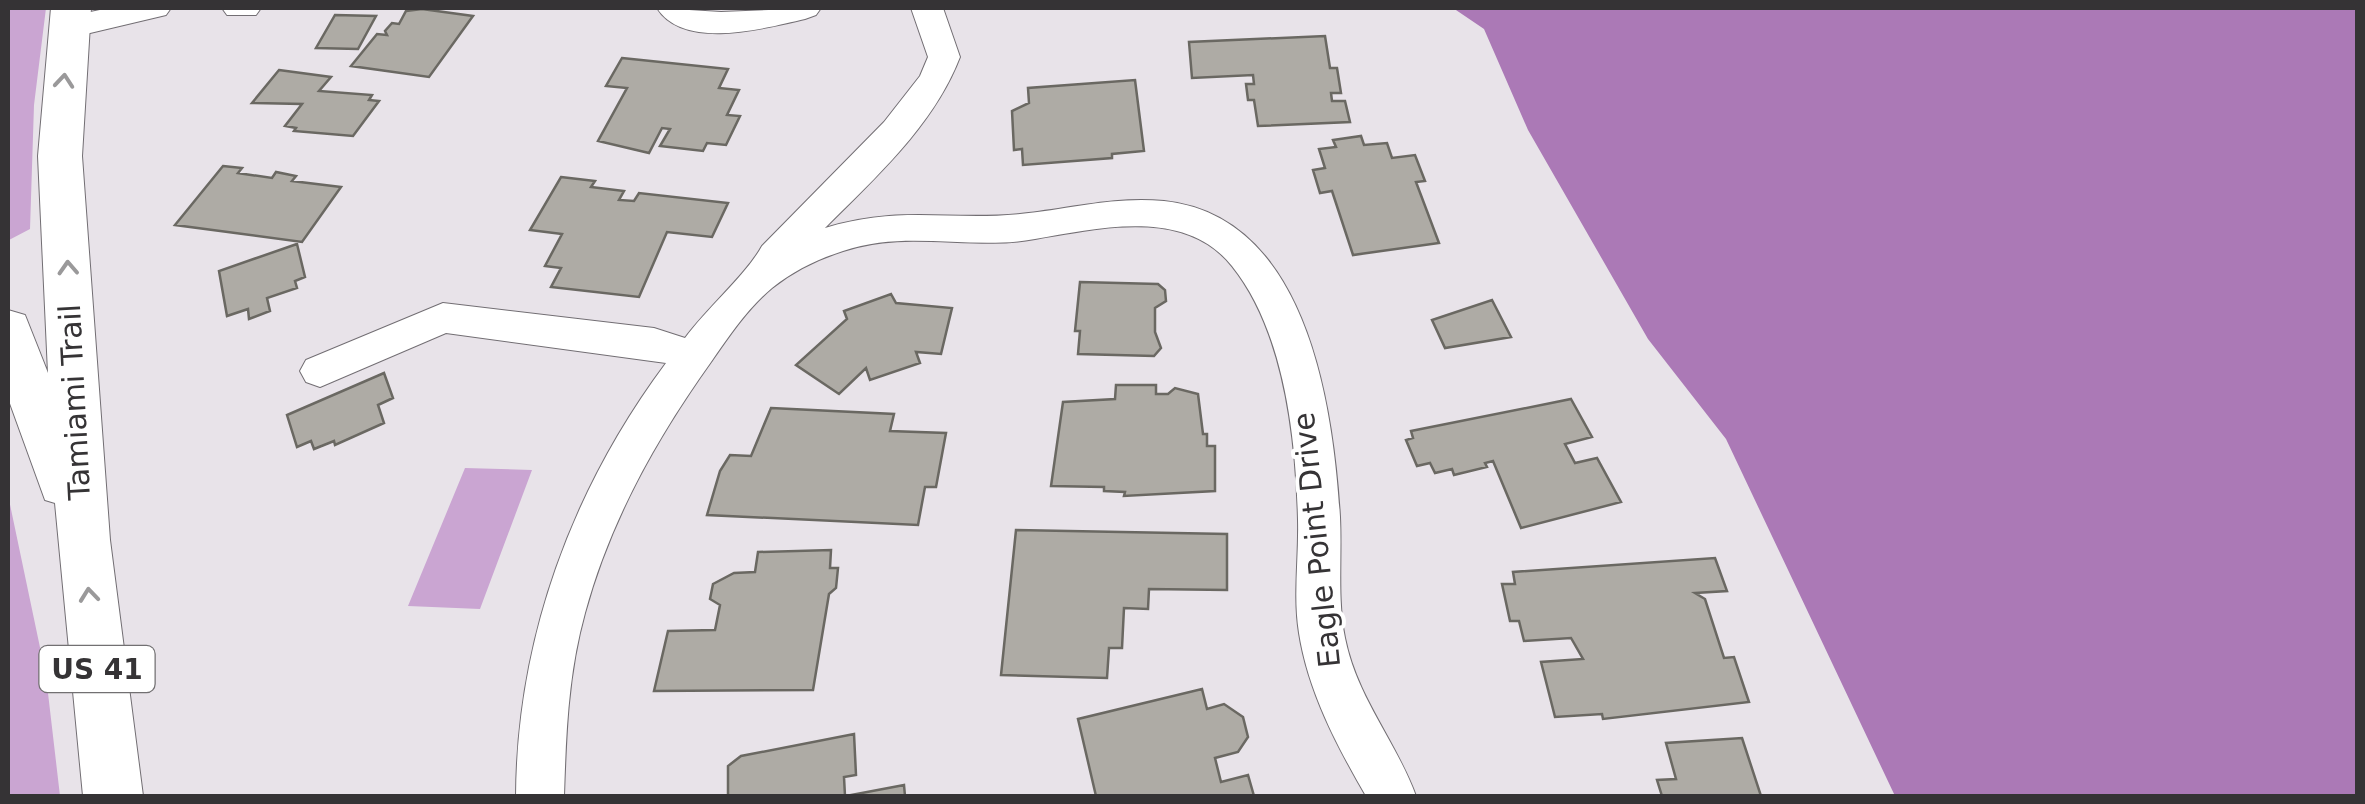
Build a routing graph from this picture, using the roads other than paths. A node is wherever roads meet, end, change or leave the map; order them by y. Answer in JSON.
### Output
{"nodes":[{"id":1,"x":155,"y":8,"type":"edge"},
{"id":2,"x":673,"y":8,"type":"edge"},
{"id":3,"x":804,"y":8,"type":"edge"},
{"id":4,"x":927,"y":8,"type":"edge"},
{"id":5,"x":70,"y":17,"type":"edge"},
{"id":6,"x":756,"y":276,"type":"junction"},
{"id":7,"x":8,"y":329,"type":"edge"},
{"id":8,"x":693,"y":356,"type":"junction"},
{"id":9,"x":320,"y":371,"type":"dead end"},
{"id":10,"x":83,"y":540,"type":"junction"},
{"id":11,"x":112,"y":796,"type":"edge"},
{"id":12,"x":540,"y":796,"type":"edge"},
{"id":13,"x":1392,"y":796,"type":"edge"}],
"edges":[{"from":1,"to":5,"type":"street"},
{"from":2,"to":3,"type":"street"},
{"from":4,"to":6,"type":"street","name":"Eagle Point Drive"},
{"from":10,"to":5,"type":"main road","name":"Tamiami Trail","one_way":true},
{"from":6,"to":8,"type":"street","name":"Eagle Point Drive"},
{"from":6,"to":13,"type":"street","name":"Eagle Point Drive"},
{"from":7,"to":10,"type":"main road","number":"US 41"},
{"from":8,"to":9,"type":"street"},
{"from":8,"to":12,"type":"street","name":"Eagle Point Drive"},
{"from":11,"to":10,"type":"main road","name":"Tamiami Trail","number":"US 41","one_way":true}]}
